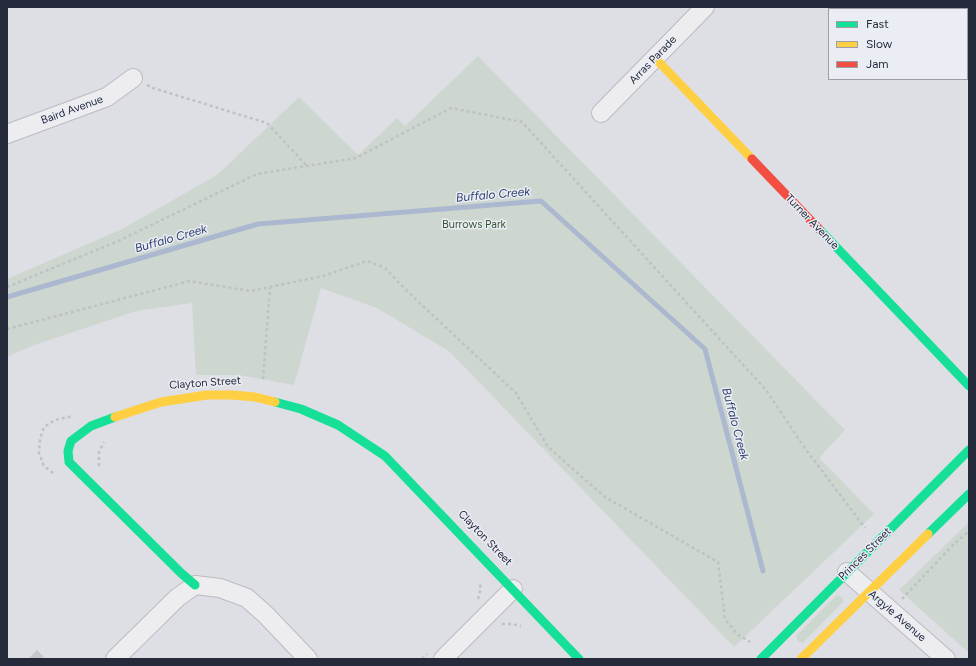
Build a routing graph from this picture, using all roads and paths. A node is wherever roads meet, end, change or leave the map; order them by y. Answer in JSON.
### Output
{"nodes":[{"id":1,"x":705,"y":7,"type":"edge"},
{"id":2,"x":655,"y":58,"type":"junction"},
{"id":3,"x":133,"y":78,"type":"joint"},
{"id":4,"x":601,"y":113,"type":"dead end"},
{"id":5,"x":7,"y":134,"type":"edge"},
{"id":6,"x":307,"y":166,"type":"junction"},
{"id":7,"x":7,"y":287,"type":"edge"},
{"id":8,"x":270,"y":288,"type":"junction"},
{"id":9,"x":7,"y":329,"type":"edge"},
{"id":10,"x":264,"y":382,"type":"dead end"},
{"id":11,"x":969,"y":386,"type":"edge"},
{"id":12,"x":78,"y":414,"type":"dead end"},
{"id":13,"x":107,"y":436,"type":"dead end"},
{"id":14,"x":969,"y":450,"type":"edge"},
{"id":15,"x":99,"y":468,"type":"dead end"},
{"id":16,"x":56,"y":475,"type":"dead end"},
{"id":17,"x":969,"y":494,"type":"edge"},
{"id":18,"x":865,"y":528,"type":"dead end"},
{"id":19,"x":969,"y":530,"type":"edge"},
{"id":20,"x":847,"y":572,"type":"junction"},
{"id":21,"x":477,"y":577,"type":"dead end"},
{"id":22,"x":195,"y":585,"type":"junction"},
{"id":23,"x":513,"y":589,"type":"junction"},
{"id":24,"x":870,"y":592,"type":"junction"},
{"id":25,"x":478,"y":600,"type":"dead end"},
{"id":26,"x":891,"y":610,"type":"junction"},
{"id":27,"x":750,"y":642,"type":"dead end"},
{"id":28,"x":115,"y":659,"type":"edge"},
{"id":29,"x":308,"y":659,"type":"edge"},
{"id":30,"x":443,"y":659,"type":"edge"},
{"id":31,"x":579,"y":659,"type":"edge"},
{"id":32,"x":762,"y":659,"type":"edge"},
{"id":33,"x":801,"y":659,"type":"edge"},
{"id":34,"x":946,"y":659,"type":"edge"}],
"edges":[{"from":1,"to":2,"type":"street","name":"Arras Parade"},
{"from":2,"to":4,"type":"street","name":"Arras Parade"},
{"from":2,"to":11,"type":"street","name":"Turner Avenue"},
{"from":3,"to":5,"type":"street","name":"Baird Avenue"},
{"from":3,"to":6,"type":"path"},
{"from":6,"to":7,"type":"path"},
{"from":6,"to":18,"type":"path"},
{"from":8,"to":9,"type":"path"},
{"from":8,"to":10,"type":"path"},
{"from":8,"to":27,"type":"path"},
{"from":12,"to":16,"type":"path"},
{"from":13,"to":15,"type":"path"},
{"from":14,"to":20,"type":"street","name":"Princes Street"},
{"from":17,"to":24,"type":"street"},
{"from":19,"to":26,"type":"path"},
{"from":20,"to":24,"type":"street","name":"Argyle Avenue"},
{"from":20,"to":32,"type":"street","name":"Princes Street"},
{"from":21,"to":25,"type":"path"},
{"from":22,"to":23,"type":"street","name":"Clayton Street"},
{"from":22,"to":28,"type":"street"},
{"from":22,"to":29,"type":"street"},
{"from":23,"to":30,"type":"street"},
{"from":23,"to":31,"type":"street","name":"Clayton Street"},
{"from":24,"to":26,"type":"street","name":"Argyle Avenue"},
{"from":24,"to":33,"type":"street"},
{"from":26,"to":34,"type":"street","name":"Argyle Avenue"}]}
